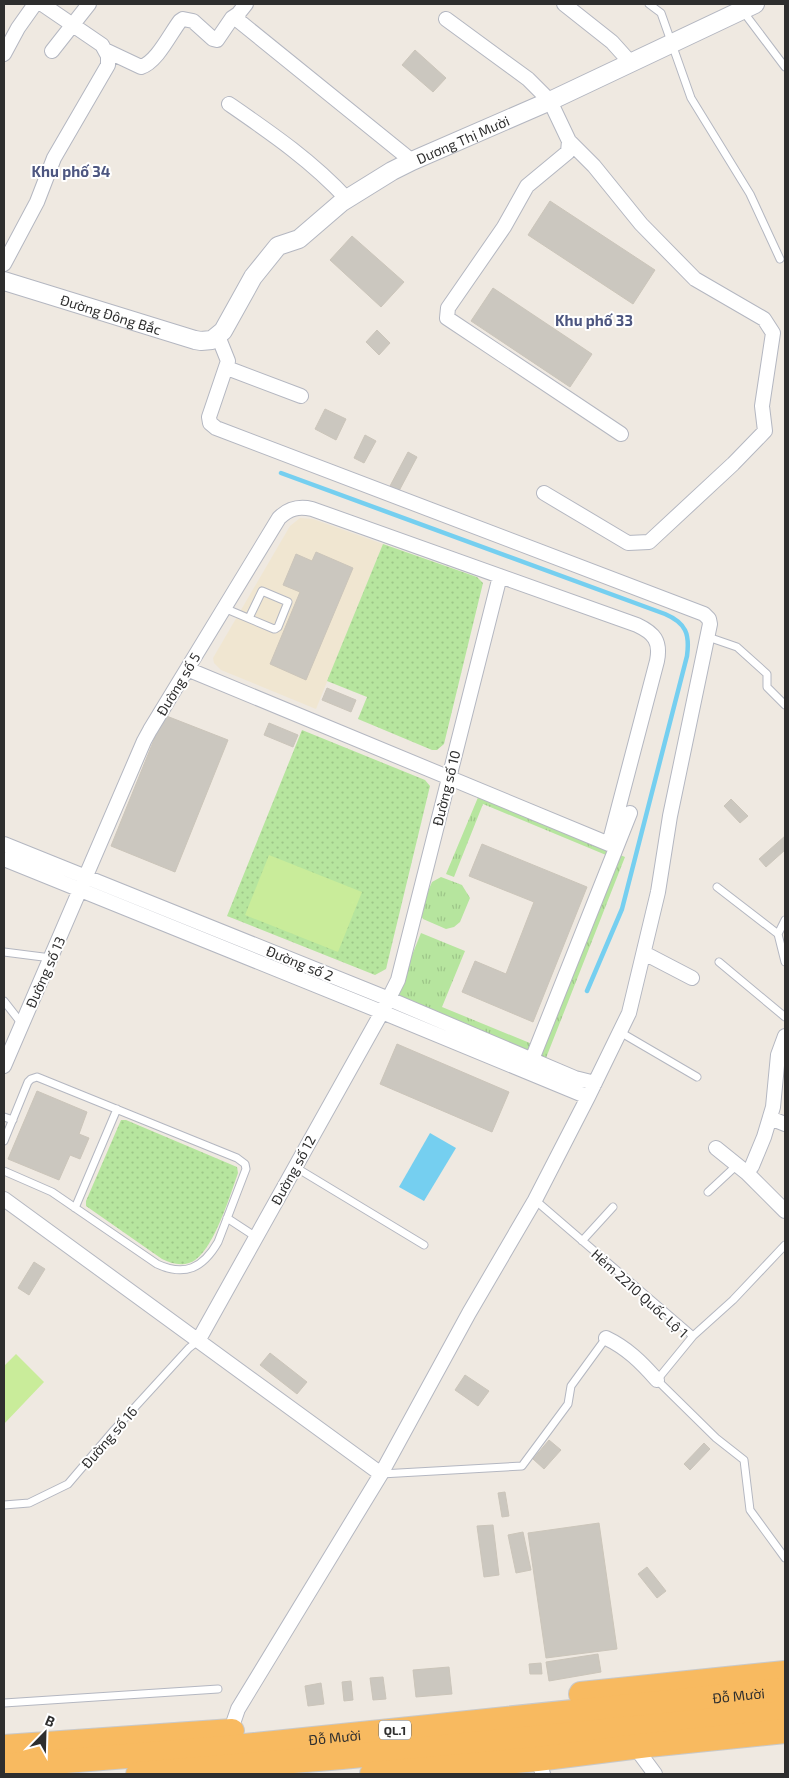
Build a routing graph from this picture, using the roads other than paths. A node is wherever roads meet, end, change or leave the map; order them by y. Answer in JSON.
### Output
{"nodes":[{"id":1,"x":35,"y":4,"type":"edge"},
{"id":2,"x":42,"y":4,"type":"edge"},
{"id":3,"x":89,"y":4,"type":"edge"},
{"id":4,"x":564,"y":4,"type":"edge"},
{"id":5,"x":649,"y":4,"type":"edge"},
{"id":6,"x":749,"y":7,"type":"edge"},
{"id":7,"x":242,"y":9,"type":"edge"},
{"id":8,"x":446,"y":19,"type":"dead end"},
{"id":9,"x":73,"y":25,"type":"junction"},
{"id":10,"x":671,"y":43,"type":"junction"},
{"id":11,"x":105,"y":50,"type":"junction"},
{"id":12,"x":52,"y":51,"type":"dead end"},
{"id":13,"x":4,"y":54,"type":"edge"},
{"id":14,"x":630,"y":62,"type":"junction"},
{"id":15,"x":785,"y":67,"type":"edge"},
{"id":16,"x":550,"y":102,"type":"junction"},
{"id":17,"x":229,"y":104,"type":"dead end"},
{"id":18,"x":569,"y":141,"type":"junction"},
{"id":19,"x":412,"y":161,"type":"junction"},
{"id":20,"x":347,"y":199,"type":"junction"},
{"id":21,"x":780,"y":259,"type":"dead end"},
{"id":22,"x":4,"y":264,"type":"edge"},
{"id":23,"x":4,"y":281,"type":"edge"},
{"id":24,"x":218,"y":336,"type":"junction"},
{"id":25,"x":227,"y":368,"type":"junction"},
{"id":26,"x":301,"y":396,"type":"dead end"},
{"id":27,"x":621,"y":434,"type":"dead end"},
{"id":28,"x":544,"y":493,"type":"dead end"},
{"id":29,"x":500,"y":576,"type":"junction"},
{"id":30,"x":224,"y":608,"type":"junction"},
{"id":31,"x":249,"y":618,"type":"junction"},
{"id":32,"x":708,"y":637,"type":"junction"},
{"id":33,"x":187,"y":670,"type":"junction"},
{"id":34,"x":785,"y":705,"type":"edge"},
{"id":35,"x":449,"y":778,"type":"junction"},
{"id":36,"x":630,"y":813,"type":"dead end"},
{"id":37,"x":4,"y":844,"type":"edge"},
{"id":38,"x":4,"y":859,"type":"edge"},
{"id":39,"x":83,"y":884,"type":"junction"},
{"id":40,"x":717,"y":887,"type":"dead end"},
{"id":41,"x":785,"y":920,"type":"edge"},
{"id":42,"x":778,"y":934,"type":"junction"},
{"id":43,"x":248,"y":950,"type":"junction"},
{"id":44,"x":4,"y":952,"type":"edge"},
{"id":45,"x":644,"y":953,"type":"junction"},
{"id":46,"x":51,"y":958,"type":"junction"},
{"id":47,"x":719,"y":962,"type":"dead end"},
{"id":48,"x":785,"y":962,"type":"edge"},
{"id":49,"x":692,"y":978,"type":"dead end"},
{"id":50,"x":389,"y":999,"type":"junction"},
{"id":51,"x":4,"y":1001,"type":"edge"},
{"id":52,"x":382,"y":1012,"type":"junction"},
{"id":53,"x":785,"y":1017,"type":"edge"},
{"id":54,"x":22,"y":1024,"type":"junction"},
{"id":55,"x":620,"y":1032,"type":"junction"},
{"id":56,"x":785,"y":1036,"type":"edge"},
{"id":57,"x":4,"y":1066,"type":"edge"},
{"id":58,"x":530,"y":1066,"type":"junction"},
{"id":59,"x":697,"y":1077,"type":"dead end"},
{"id":60,"x":595,"y":1083,"type":"junction"},
{"id":61,"x":588,"y":1098,"type":"junction"},
{"id":62,"x":117,"y":1109,"type":"junction"},
{"id":63,"x":4,"y":1117,"type":"edge"},
{"id":64,"x":770,"y":1118,"type":"junction"},
{"id":65,"x":12,"y":1120,"type":"junction"},
{"id":66,"x":785,"y":1124,"type":"edge"},
{"id":67,"x":4,"y":1141,"type":"edge"},
{"id":68,"x":716,"y":1148,"type":"dead end"},
{"id":69,"x":295,"y":1167,"type":"junction"},
{"id":70,"x":742,"y":1169,"type":"junction"},
{"id":71,"x":4,"y":1171,"type":"edge"},
{"id":72,"x":708,"y":1192,"type":"dead end"},
{"id":73,"x":4,"y":1199,"type":"edge"},
{"id":74,"x":535,"y":1200,"type":"junction"},
{"id":75,"x":613,"y":1207,"type":"dead end"},
{"id":76,"x":76,"y":1208,"type":"junction"},
{"id":77,"x":785,"y":1211,"type":"edge"},
{"id":78,"x":227,"y":1218,"type":"junction"},
{"id":79,"x":256,"y":1237,"type":"junction"},
{"id":80,"x":582,"y":1241,"type":"junction"},
{"id":81,"x":785,"y":1244,"type":"edge"},
{"id":82,"x":424,"y":1245,"type":"dead end"},
{"id":83,"x":693,"y":1336,"type":"junction"},
{"id":84,"x":606,"y":1338,"type":"joint"},
{"id":85,"x":198,"y":1341,"type":"junction"},
{"id":86,"x":657,"y":1380,"type":"junction"},
{"id":87,"x":381,"y":1474,"type":"junction"},
{"id":88,"x":4,"y":1505,"type":"edge"},
{"id":89,"x":785,"y":1558,"type":"edge"},
{"id":90,"x":785,"y":1673,"type":"edge"},
{"id":91,"x":218,"y":1689,"type":"dead end"},
{"id":92,"x":785,"y":1690,"type":"edge"},
{"id":93,"x":4,"y":1703,"type":"edge"},
{"id":94,"x":785,"y":1713,"type":"edge"},
{"id":95,"x":785,"y":1730,"type":"edge"},
{"id":96,"x":227,"y":1740,"type":"junction"},
{"id":97,"x":4,"y":1747,"type":"edge"},
{"id":98,"x":634,"y":1747,"type":"junction"},
{"id":99,"x":342,"y":1757,"type":"junction"},
{"id":100,"x":4,"y":1766,"type":"edge"},
{"id":101,"x":540,"y":1767,"type":"edge"},
{"id":102,"x":138,"y":1774,"type":"edge"},
{"id":103,"x":303,"y":1774,"type":"edge"},
{"id":104,"x":372,"y":1774,"type":"edge"},
{"id":105,"x":655,"y":1774,"type":"edge"}],
"edges":[{"from":1,"to":13,"type":"street"},
{"from":2,"to":9,"type":"street"},
{"from":3,"to":9,"type":"street"},
{"from":4,"to":14,"type":"street"},
{"from":5,"to":10,"type":"lane"},
{"from":6,"to":10,"type":"street","name":"Dương Thị Mười"},
{"from":6,"to":15,"type":"lane"},
{"from":7,"to":11,"type":"street"},
{"from":7,"to":19,"type":"street"},
{"from":8,"to":16,"type":"street"},
{"from":9,"to":11,"type":"street"},
{"from":9,"to":12,"type":"street"},
{"from":10,"to":14,"type":"street","name":"Dương Thị Mười"},
{"from":10,"to":21,"type":"lane"},
{"from":11,"to":22,"type":"street"},
{"from":14,"to":16,"type":"street","name":"Dương Thị Mười"},
{"from":16,"to":18,"type":"street"},
{"from":16,"to":19,"type":"street","name":"Dương Thị Mười"},
{"from":17,"to":20,"type":"street"},
{"from":18,"to":27,"type":"street"},
{"from":18,"to":28,"type":"street"},
{"from":19,"to":20,"type":"street","name":"Dương Thị Mười"},
{"from":20,"to":24,"type":"street","name":"Dương Thị Mười"},
{"from":23,"to":24,"type":"street","name":"Đường Đông Bắc"},
{"from":24,"to":25,"type":"street"},
{"from":25,"to":26,"type":"street"},
{"from":25,"to":32,"type":"street"},
{"from":29,"to":30,"type":"street","name":"Đường số 5"},
{"from":29,"to":35,"type":"street","name":"Đường số 10"},
{"from":29,"to":35,"type":"street"},
{"from":30,"to":31,"type":"lane"},
{"from":30,"to":33,"type":"street","name":"Đường số 5"},
{"from":31,"to":31,"type":"lane"},
{"from":32,"to":34,"type":"lane"},
{"from":32,"to":45,"type":"street"},
{"from":33,"to":35,"type":"street"},
{"from":33,"to":39,"type":"street","name":"Đường số 5"},
{"from":35,"to":50,"type":"street","name":"Đường số 10"},
{"from":36,"to":58,"type":"street"},
{"from":37,"to":39,"type":"street","name":"Đường số 2"},
{"from":38,"to":39,"type":"street","name":"Đường số 2"},
{"from":39,"to":43,"type":"street","name":"Đường số 2"},
{"from":39,"to":46,"type":"street","name":"Đường số 13"},
{"from":40,"to":42,"type":"lane"},
{"from":41,"to":42,"type":"lane"},
{"from":42,"to":48,"type":"lane"},
{"from":43,"to":50,"type":"street","name":"Đường số 2"},
{"from":43,"to":52,"type":"street","name":"Đường số 2"},
{"from":44,"to":46,"type":"lane"},
{"from":45,"to":49,"type":"street"},
{"from":45,"to":55,"type":"street"},
{"from":46,"to":54,"type":"street","name":"Đường số 13"},
{"from":47,"to":53,"type":"lane"},
{"from":50,"to":52,"type":"street","name":"Đường số 12"},
{"from":50,"to":58,"type":"street","name":"Đường số 2"},
{"from":51,"to":54,"type":"lane"},
{"from":52,"to":58,"type":"street","name":"Đường số 2"},
{"from":52,"to":69,"type":"street","name":"Đường số 12"},
{"from":54,"to":57,"type":"street","name":"Đường số 13"},
{"from":55,"to":59,"type":"lane"},
{"from":55,"to":60,"type":"street"},
{"from":56,"to":64,"type":"street"},
{"from":58,"to":60,"type":"street","name":"Đường số 2"},
{"from":58,"to":61,"type":"street","name":"Đường số 2"},
{"from":60,"to":61,"type":"street"},
{"from":61,"to":74,"type":"street"},
{"from":62,"to":65,"type":"lane"},
{"from":62,"to":76,"type":"lane"},
{"from":62,"to":78,"type":"lane"},
{"from":63,"to":65,"type":"lane"},
{"from":64,"to":66,"type":"street"},
{"from":64,"to":70,"type":"street"},
{"from":65,"to":67,"type":"lane"},
{"from":68,"to":70,"type":"street"},
{"from":69,"to":79,"type":"street","name":"Đường số 12"},
{"from":69,"to":82,"type":"lane"},
{"from":70,"to":72,"type":"lane"},
{"from":70,"to":77,"type":"street"},
{"from":71,"to":76,"type":"lane"},
{"from":73,"to":85,"type":"street"},
{"from":74,"to":80,"type":"lane","name":"Hẻm 2210 Quốc Lộ 1"},
{"from":74,"to":87,"type":"street"},
{"from":75,"to":80,"type":"lane"},
{"from":76,"to":78,"type":"lane"},
{"from":78,"to":79,"type":"lane"},
{"from":79,"to":85,"type":"street","name":"Đường số 12"},
{"from":80,"to":83,"type":"lane","name":"Hẻm 2210 Quốc Lộ 1"},
{"from":81,"to":83,"type":"lane"},
{"from":83,"to":86,"type":"lane","name":"Hẻm 2210 Quốc Lộ 1"},
{"from":84,"to":86,"type":"street"},
{"from":84,"to":87,"type":"lane"},
{"from":85,"to":87,"type":"street"},
{"from":85,"to":88,"type":"lane","name":"Đường số 16"},
{"from":86,"to":89,"type":"lane"},
{"from":87,"to":96,"type":"street"},
{"from":90,"to":96,"type":"highway","name":"Đỗ Mười","number":"QL.1"},
{"from":91,"to":93,"type":"lane"},
{"from":92,"to":96,"type":"highway","name":"Đỗ Mười","number":"QL.1"},
{"from":94,"to":99,"type":"highway","name":"Đỗ Mười","number":"QL.1"},
{"from":95,"to":98,"type":"highway"},
{"from":96,"to":97,"type":"highway","name":"Đỗ Mười","number":"QL.1"},
{"from":96,"to":100,"type":"highway","name":"Đỗ Mười","number":"QL.1"},
{"from":98,"to":101,"type":"highway"},
{"from":98,"to":105,"type":"street"},
{"from":99,"to":102,"type":"highway","name":"Đỗ Mười","number":"QL.1"},
{"from":99,"to":103,"type":"highway"},
{"from":101,"to":104,"type":"highway"}]}
